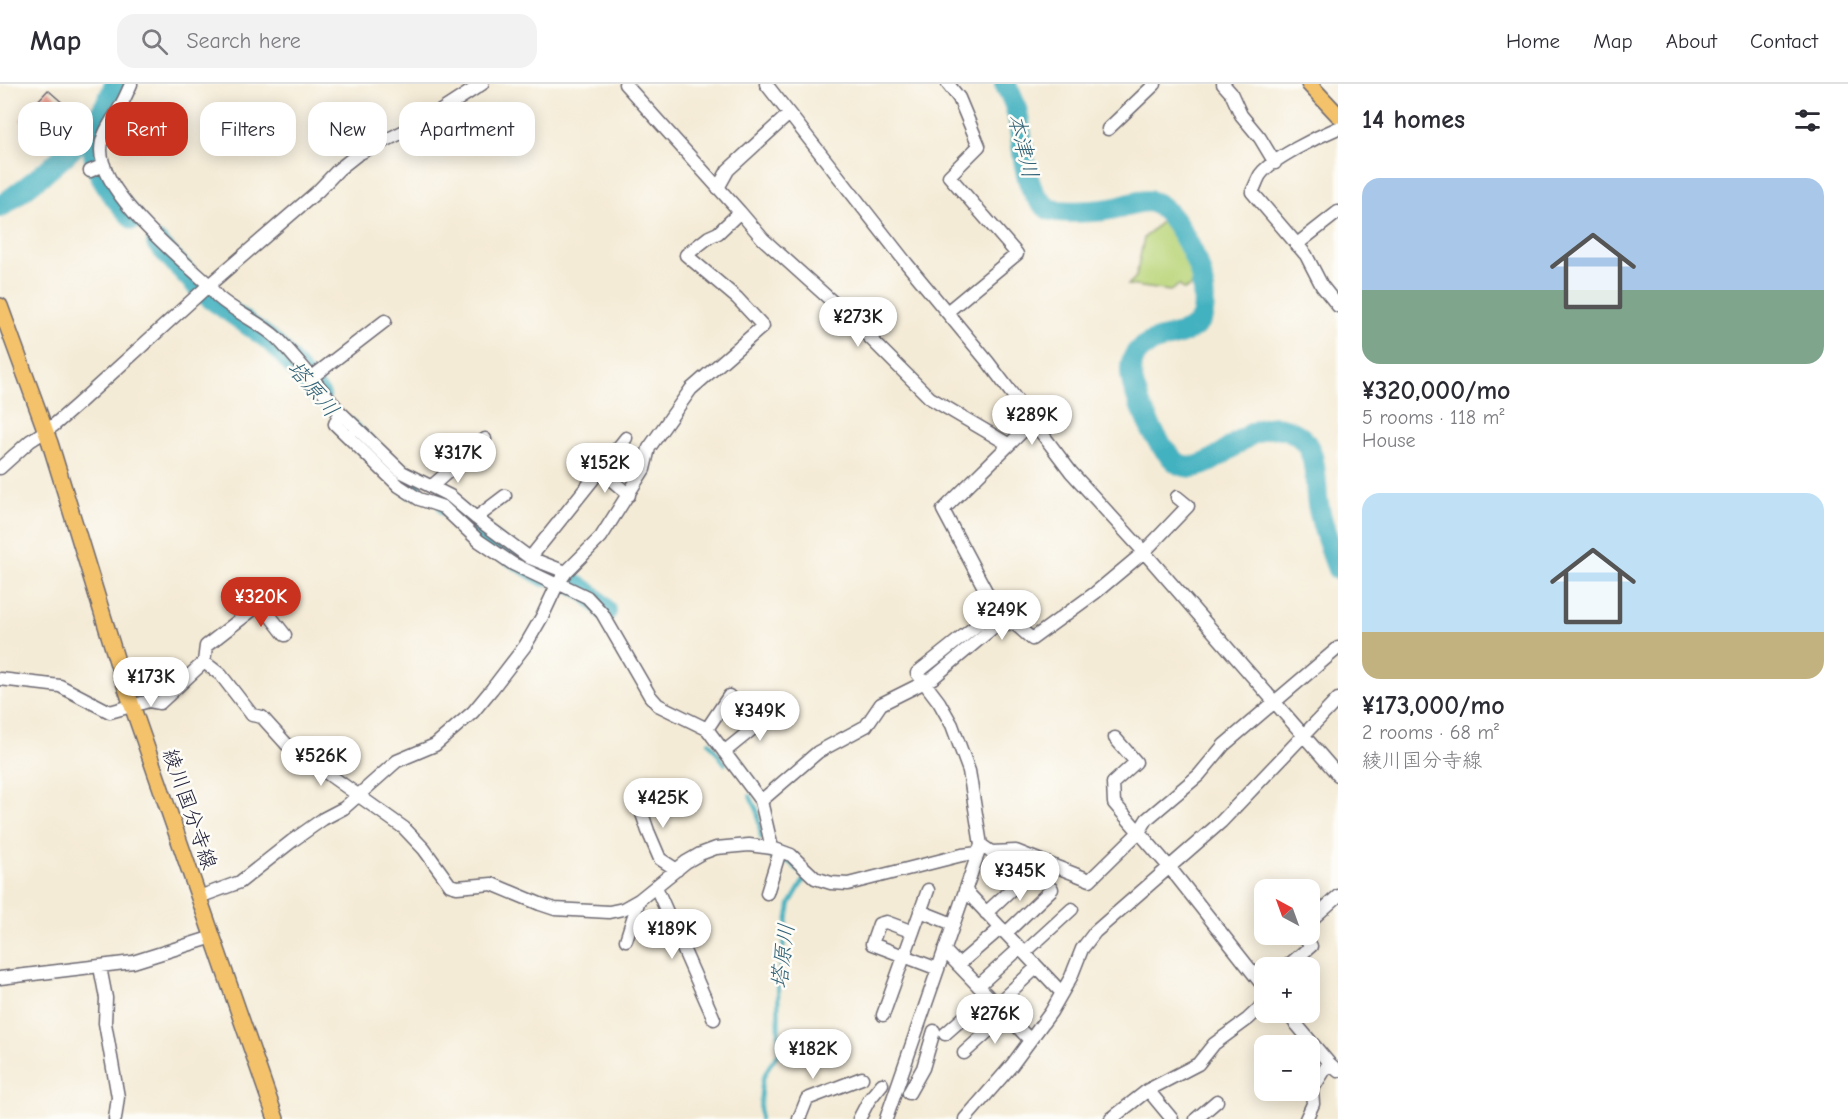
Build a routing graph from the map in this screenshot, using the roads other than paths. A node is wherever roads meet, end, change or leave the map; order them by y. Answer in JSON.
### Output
{"nodes":[{"id":1,"x":131,"y":84,"type":"edge"},
{"id":2,"x":483,"y":84,"type":"edge"},
{"id":3,"x":626,"y":84,"type":"edge"},
{"id":4,"x":765,"y":84,"type":"edge"},
{"id":5,"x":948,"y":84,"type":"edge"},
{"id":6,"x":1155,"y":84,"type":"edge"},
{"id":7,"x":1223,"y":84,"type":"edge"},
{"id":8,"x":1316,"y":86,"type":"edge"},
{"id":9,"x":789,"y":114,"type":"junction"},
{"id":10,"x":1338,"y":115,"type":"edge"},
{"id":11,"x":1338,"y":128,"type":"edge"},
{"id":12,"x":1108,"y":129,"type":"dead end"},
{"id":13,"x":1275,"y":163,"type":"junction"},
{"id":14,"x":104,"y":165,"type":"junction"},
{"id":15,"x":90,"y":171,"type":"dead end"},
{"id":16,"x":718,"y":188,"type":"junction"},
{"id":17,"x":740,"y":212,"type":"junction"},
{"id":18,"x":1338,"y":212,"type":"edge"},
{"id":19,"x":1296,"y":245,"type":"junction"},
{"id":20,"x":208,"y":285,"type":"junction"},
{"id":21,"x":0,"y":306,"type":"edge"},
{"id":22,"x":1338,"y":306,"type":"edge"},
{"id":23,"x":947,"y":312,"type":"junction"},
{"id":24,"x":385,"y":321,"type":"dead end"},
{"id":25,"x":311,"y":378,"type":"junction"},
{"id":26,"x":340,"y":412,"type":"junction"},
{"id":27,"x":1032,"y":422,"type":"junction"},
{"id":28,"x":46,"y":431,"type":"junction"},
{"id":29,"x":626,"y":438,"type":"dead end"},
{"id":30,"x":485,"y":439,"type":"dead end"},
{"id":31,"x":1008,"y":444,"type":"junction"},
{"id":32,"x":0,"y":468,"type":"edge"},
{"id":33,"x":600,"y":470,"type":"junction"},
{"id":34,"x":427,"y":485,"type":"junction"},
{"id":35,"x":629,"y":495,"type":"junction"},
{"id":36,"x":505,"y":496,"type":"dead end"},
{"id":37,"x":1177,"y":497,"type":"dead end"},
{"id":38,"x":419,"y":499,"type":"junction"},
{"id":39,"x":476,"y":518,"type":"junction"},
{"id":40,"x":1144,"y":552,"type":"junction"},
{"id":41,"x":530,"y":558,"type":"junction"},
{"id":42,"x":566,"y":572,"type":"junction"},
{"id":43,"x":557,"y":585,"type":"junction"},
{"id":44,"x":273,"y":594,"type":"dead end"},
{"id":45,"x":260,"y":603,"type":"junction"},
{"id":46,"x":285,"y":635,"type":"dead end"},
{"id":47,"x":1338,"y":648,"type":"edge"},
{"id":48,"x":204,"y":662,"type":"junction"},
{"id":49,"x":0,"y":679,"type":"edge"},
{"id":50,"x":923,"y":682,"type":"junction"},
{"id":51,"x":729,"y":696,"type":"dead end"},
{"id":52,"x":1338,"y":699,"type":"edge"},
{"id":53,"x":1274,"y":704,"type":"junction"},
{"id":54,"x":132,"y":705,"type":"junction"},
{"id":55,"x":778,"y":708,"type":"dead end"},
{"id":56,"x":707,"y":729,"type":"junction"},
{"id":57,"x":1303,"y":735,"type":"junction"},
{"id":58,"x":1115,"y":738,"type":"dead end"},
{"id":59,"x":724,"y":752,"type":"junction"},
{"id":60,"x":1338,"y":775,"type":"edge"},
{"id":61,"x":359,"y":795,"type":"junction"},
{"id":62,"x":637,"y":799,"type":"dead end"},
{"id":63,"x":761,"y":801,"type":"junction"},
{"id":64,"x":1138,"y":832,"type":"junction"},
{"id":65,"x":980,"y":849,"type":"junction"},
{"id":66,"x":777,"y":854,"type":"junction"},
{"id":67,"x":1170,"y":868,"type":"junction"},
{"id":68,"x":1033,"y":869,"type":"dead end"},
{"id":69,"x":677,"y":870,"type":"junction"},
{"id":70,"x":656,"y":887,"type":"junction"},
{"id":71,"x":928,"y":890,"type":"dead end"},
{"id":72,"x":965,"y":890,"type":"junction"},
{"id":73,"x":1052,"y":890,"type":"dead end"},
{"id":74,"x":767,"y":893,"type":"dead end"},
{"id":75,"x":1338,"y":896,"type":"edge"},
{"id":76,"x":199,"y":897,"type":"junction"},
{"id":77,"x":639,"y":900,"type":"junction"},
{"id":78,"x":1072,"y":909,"type":"dead end"},
{"id":79,"x":920,"y":911,"type":"junction"},
{"id":80,"x":1320,"y":912,"type":"edge"},
{"id":81,"x":986,"y":913,"type":"junction"},
{"id":82,"x":953,"y":924,"type":"junction"},
{"id":83,"x":1003,"y":930,"type":"junction"},
{"id":84,"x":913,"y":932,"type":"junction"},
{"id":85,"x":213,"y":937,"type":"junction"},
{"id":86,"x":626,"y":940,"type":"dead end"},
{"id":87,"x":1310,"y":945,"type":"edge"},
{"id":88,"x":944,"y":950,"type":"junction"},
{"id":89,"x":1022,"y":950,"type":"junction"},
{"id":90,"x":904,"y":956,"type":"junction"},
{"id":91,"x":1298,"y":957,"type":"edge"},
{"id":92,"x":958,"y":965,"type":"junction"},
{"id":93,"x":100,"y":967,"type":"junction"},
{"id":94,"x":1037,"y":967,"type":"junction"},
{"id":95,"x":938,"y":969,"type":"junction"},
{"id":96,"x":1254,"y":973,"type":"edge"},
{"id":97,"x":0,"y":978,"type":"edge"},
{"id":98,"x":978,"y":986,"type":"junction"},
{"id":99,"x":1062,"y":993,"type":"junction"},
{"id":100,"x":992,"y":1000,"type":"junction"},
{"id":101,"x":1254,"y":1013,"type":"edge"},
{"id":102,"x":884,"y":1015,"type":"dead end"},
{"id":103,"x":1006,"y":1015,"type":"junction"},
{"id":104,"x":714,"y":1019,"type":"dead end"},
{"id":105,"x":1296,"y":1023,"type":"edge"},
{"id":106,"x":1030,"y":1040,"type":"junction"},
{"id":107,"x":964,"y":1053,"type":"dead end"},
{"id":108,"x":1334,"y":1067,"type":"edge"},
{"id":109,"x":862,"y":1078,"type":"dead end"},
{"id":110,"x":882,"y":1084,"type":"dead end"},
{"id":111,"x":1148,"y":1090,"type":"junction"},
{"id":112,"x":909,"y":1094,"type":"dead end"},
{"id":113,"x":1217,"y":1101,"type":"dead end"},
{"id":114,"x":115,"y":1119,"type":"edge"},
{"id":115,"x":276,"y":1119,"type":"edge"},
{"id":116,"x":799,"y":1119,"type":"edge"},
{"id":117,"x":859,"y":1119,"type":"edge"},
{"id":118,"x":886,"y":1119,"type":"edge"},
{"id":119,"x":964,"y":1119,"type":"edge"},
{"id":120,"x":1111,"y":1119,"type":"edge"},
{"id":121,"x":1172,"y":1119,"type":"edge"},
{"id":122,"x":1196,"y":1119,"type":"edge"},
{"id":123,"x":1306,"y":1119,"type":"edge"}],
"edges":[{"from":1,"to":14,"type":"street"},
{"from":2,"to":20,"type":"street"},
{"from":3,"to":16,"type":"street"},
{"from":4,"to":9,"type":"street"},
{"from":5,"to":23,"type":"street"},
{"from":6,"to":12,"type":"street"},
{"from":7,"to":13,"type":"street"},
{"from":8,"to":10,"type":"main road"},
{"from":9,"to":16,"type":"street"},
{"from":9,"to":23,"type":"street"},
{"from":11,"to":13,"type":"street"},
{"from":13,"to":19,"type":"street"},
{"from":14,"to":15,"type":"street"},
{"from":14,"to":20,"type":"street"},
{"from":16,"to":17,"type":"street"},
{"from":17,"to":31,"type":"street"},
{"from":17,"to":35,"type":"street"},
{"from":18,"to":19,"type":"street"},
{"from":19,"to":22,"type":"street"},
{"from":20,"to":25,"type":"street"},
{"from":20,"to":28,"type":"street"},
{"from":21,"to":28,"type":"main road","name":"綾川国分寺線"},
{"from":23,"to":27,"type":"street"},
{"from":24,"to":25,"type":"street"},
{"from":25,"to":26,"type":"street"},
{"from":26,"to":34,"type":"street"},
{"from":26,"to":38,"type":"street"},
{"from":27,"to":31,"type":"street"},
{"from":27,"to":40,"type":"street"},
{"from":28,"to":32,"type":"street"},
{"from":28,"to":54,"type":"main road","name":"綾川国分寺線"},
{"from":29,"to":33,"type":"street"},
{"from":30,"to":34,"type":"street"},
{"from":31,"to":50,"type":"street"},
{"from":33,"to":35,"type":"street"},
{"from":33,"to":41,"type":"street"},
{"from":34,"to":38,"type":"street"},
{"from":34,"to":39,"type":"street"},
{"from":35,"to":42,"type":"street"},
{"from":36,"to":39,"type":"street"},
{"from":37,"to":40,"type":"street"},
{"from":38,"to":43,"type":"street"},
{"from":39,"to":41,"type":"street"},
{"from":40,"to":50,"type":"street"},
{"from":40,"to":53,"type":"street"},
{"from":41,"to":42,"type":"street"},
{"from":42,"to":43,"type":"street"},
{"from":43,"to":56,"type":"street"},
{"from":43,"to":61,"type":"street"},
{"from":44,"to":45,"type":"street"},
{"from":45,"to":46,"type":"street"},
{"from":45,"to":48,"type":"street"},
{"from":47,"to":53,"type":"street"},
{"from":48,"to":54,"type":"street"},
{"from":48,"to":61,"type":"street"},
{"from":49,"to":54,"type":"street"},
{"from":50,"to":63,"type":"street"},
{"from":50,"to":65,"type":"street"},
{"from":51,"to":56,"type":"street"},
{"from":52,"to":57,"type":"street"},
{"from":53,"to":57,"type":"street"},
{"from":53,"to":64,"type":"street"},
{"from":54,"to":76,"type":"main road","name":"綾川国分寺線"},
{"from":55,"to":59,"type":"street"},
{"from":56,"to":59,"type":"street"},
{"from":57,"to":60,"type":"street"},
{"from":57,"to":67,"type":"street"},
{"from":58,"to":64,"type":"street"},
{"from":59,"to":63,"type":"street"},
{"from":61,"to":76,"type":"street"},
{"from":61,"to":77,"type":"street"},
{"from":62,"to":69,"type":"street"},
{"from":63,"to":66,"type":"street"},
{"from":64,"to":65,"type":"street"},
{"from":64,"to":67,"type":"street"},
{"from":65,"to":66,"type":"street"},
{"from":65,"to":72,"type":"street"},
{"from":66,"to":69,"type":"street"},
{"from":66,"to":74,"type":"street"},
{"from":67,"to":96,"type":"street"},
{"from":67,"to":99,"type":"street"},
{"from":68,"to":81,"type":"street"},
{"from":69,"to":70,"type":"street"},
{"from":70,"to":77,"type":"street"},
{"from":70,"to":104,"type":"street"},
{"from":71,"to":79,"type":"street"},
{"from":72,"to":81,"type":"street"},
{"from":72,"to":82,"type":"street"},
{"from":73,"to":83,"type":"street"},
{"from":75,"to":80,"type":"street"},
{"from":76,"to":85,"type":"main road","name":"綾川国分寺線"},
{"from":77,"to":86,"type":"street"},
{"from":78,"to":89,"type":"street"},
{"from":79,"to":82,"type":"street"},
{"from":79,"to":84,"type":"street"},
{"from":81,"to":83,"type":"street"},
{"from":82,"to":88,"type":"street"},
{"from":83,"to":89,"type":"street"},
{"from":83,"to":92,"type":"street"},
{"from":84,"to":90,"type":"street"},
{"from":84,"to":90,"type":"street"},
{"from":85,"to":93,"type":"street"},
{"from":85,"to":115,"type":"main road","name":"綾川国分寺線"},
{"from":87,"to":91,"type":"street"},
{"from":88,"to":92,"type":"street"},
{"from":88,"to":95,"type":"street"},
{"from":89,"to":94,"type":"street"},
{"from":89,"to":98,"type":"street"},
{"from":90,"to":95,"type":"street"},
{"from":90,"to":102,"type":"street"},
{"from":92,"to":98,"type":"street"},
{"from":93,"to":97,"type":"street"},
{"from":93,"to":114,"type":"street"},
{"from":94,"to":99,"type":"street"},
{"from":94,"to":100,"type":"street"},
{"from":95,"to":118,"type":"street"},
{"from":98,"to":100,"type":"street"},
{"from":99,"to":106,"type":"street"},
{"from":100,"to":103,"type":"street"},
{"from":100,"to":112,"type":"street"},
{"from":101,"to":111,"type":"street"},
{"from":103,"to":106,"type":"street"},
{"from":103,"to":107,"type":"street"},
{"from":105,"to":108,"type":"street"},
{"from":106,"to":119,"type":"street"},
{"from":108,"to":123,"type":"street"},
{"from":109,"to":116,"type":"street"},
{"from":110,"to":117,"type":"street"},
{"from":111,"to":120,"type":"street"},
{"from":111,"to":121,"type":"street"},
{"from":113,"to":122,"type":"street"}]}
